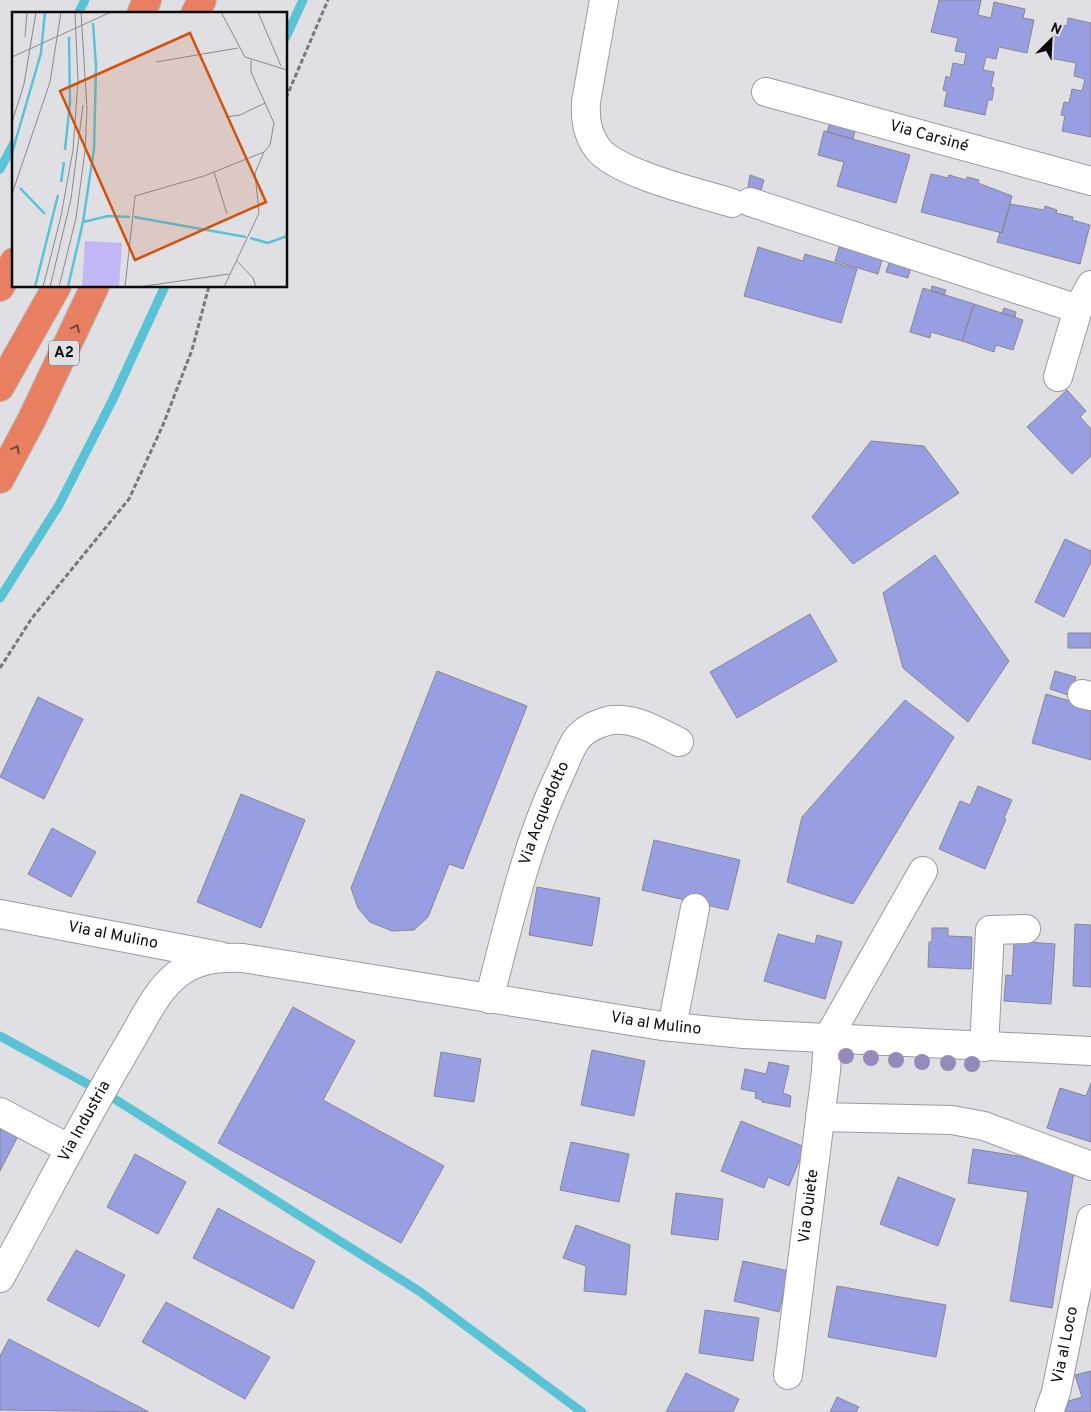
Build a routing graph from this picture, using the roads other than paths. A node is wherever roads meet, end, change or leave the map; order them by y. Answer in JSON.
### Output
{"nodes":[{"id":1,"x":148,"y":0,"type":"edge"},
{"id":2,"x":202,"y":0,"type":"edge"},
{"id":3,"x":214,"y":0,"type":"edge"},
{"id":4,"x":604,"y":0,"type":"edge"},
{"id":5,"x":142,"y":12,"type":"edge"},
{"id":6,"x":196,"y":12,"type":"edge"},
{"id":7,"x":209,"y":12,"type":"edge"},
{"id":8,"x":766,"y":92,"type":"dead end"},
{"id":9,"x":1091,"y":181,"type":"edge"},
{"id":10,"x":12,"y":266,"type":"edge"},
{"id":11,"x":1091,"y":285,"type":"edge"},
{"id":12,"x":0,"y":287,"type":"edge"},
{"id":13,"x":56,"y":288,"type":"edge"},
{"id":14,"x":94,"y":288,"type":"edge"},
{"id":15,"x":1078,"y":309,"type":"junction"},
{"id":16,"x":1058,"y":377,"type":"dead end"},
{"id":17,"x":0,"y":386,"type":"edge"},
{"id":18,"x":0,"y":480,"type":"edge"},
{"id":19,"x":679,"y":742,"type":"dead end"},
{"id":20,"x":923,"y":871,"type":"dead end"},
{"id":21,"x":695,"y":908,"type":"dead end"},
{"id":22,"x":0,"y":914,"type":"edge"},
{"id":23,"x":1026,"y":929,"type":"dead end"},
{"id":24,"x":225,"y":957,"type":"junction"},
{"id":25,"x":178,"y":973,"type":"joint"},
{"id":26,"x":489,"y":999,"type":"junction"},
{"id":27,"x":672,"y":1027,"type":"junction"},
{"id":28,"x":828,"y":1038,"type":"junction"},
{"id":29,"x":984,"y":1047,"type":"junction"},
{"id":30,"x":1091,"y":1051,"type":"edge"},
{"id":31,"x":0,"y":1112,"type":"edge"},
{"id":32,"x":820,"y":1117,"type":"junction"},
{"id":33,"x":70,"y":1149,"type":"junction"},
{"id":34,"x":1091,"y":1166,"type":"edge"},
{"id":35,"x":1091,"y":1219,"type":"edge"},
{"id":36,"x":0,"y":1278,"type":"edge"},
{"id":37,"x":788,"y":1375,"type":"dead end"},
{"id":38,"x":1049,"y":1412,"type":"edge"}],
"edges":[{"from":1,"to":5,"type":"highway"},
{"from":2,"to":6,"type":"highway"},
{"from":3,"to":7,"type":"highway"},
{"from":4,"to":15,"type":"street"},
{"from":8,"to":9,"type":"street","name":"Via Carsiné"},
{"from":10,"to":12,"type":"highway"},
{"from":11,"to":15,"type":"street"},
{"from":13,"to":17,"type":"highway","number":"A2"},
{"from":18,"to":14,"type":"highway","number":"A2","one_way":true},
{"from":15,"to":16,"type":"street"},
{"from":19,"to":26,"type":"street","name":"Via Acquedotto"},
{"from":20,"to":28,"type":"street"},
{"from":21,"to":27,"type":"street"},
{"from":22,"to":24,"type":"street","name":"Via al Mulino"},
{"from":23,"to":29,"type":"street"},
{"from":24,"to":25,"type":"street","name":"Via al Mulino"},
{"from":24,"to":26,"type":"street","name":"Via al Mulino"},
{"from":25,"to":33,"type":"street","name":"Via Industria"},
{"from":26,"to":27,"type":"street","name":"Via al Mulino"},
{"from":27,"to":28,"type":"street","name":"Via al Mulino"},
{"from":28,"to":29,"type":"street","name":"Via al Mulino"},
{"from":28,"to":32,"type":"street","name":"Via Quiete"},
{"from":29,"to":30,"type":"street","name":"Via al Mulino"},
{"from":31,"to":33,"type":"street"},
{"from":32,"to":34,"type":"street"},
{"from":32,"to":37,"type":"street","name":"Via Quiete"},
{"from":33,"to":36,"type":"street","name":"Via Industria"},
{"from":35,"to":38,"type":"street","name":"Via al Loco"}]}
